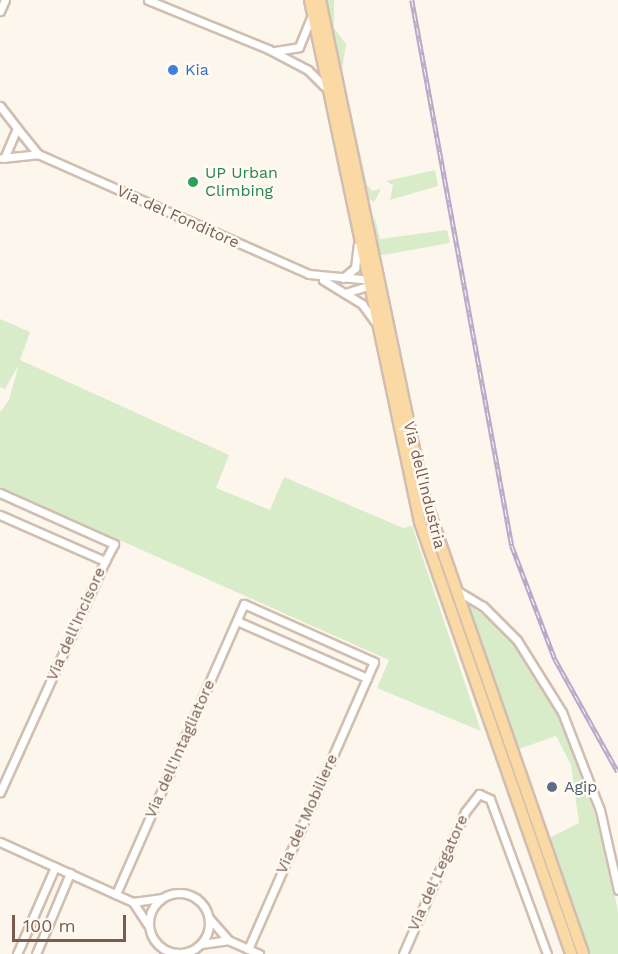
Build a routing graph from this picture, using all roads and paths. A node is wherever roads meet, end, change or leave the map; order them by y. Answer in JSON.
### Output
{"nodes":[{"id":1,"x":5,"y":0,"type":"edge"},
{"id":2,"x":148,"y":0,"type":"edge"},
{"id":3,"x":310,"y":0,"type":"edge"},
{"id":4,"x":320,"y":0,"type":"edge"},
{"id":5,"x":0,"y":11,"type":"edge"},
{"id":6,"x":311,"y":18,"type":"junction"},
{"id":7,"x":268,"y":49,"type":"junction"},
{"id":8,"x":324,"y":86,"type":"junction"},
{"id":9,"x":0,"y":106,"type":"edge"},
{"id":10,"x":17,"y":128,"type":"junction"},
{"id":11,"x":38,"y":154,"type":"junction"},
{"id":12,"x":1,"y":159,"type":"edge"},
{"id":13,"x":358,"y":242,"type":"junction"},
{"id":14,"x":319,"y":278,"type":"junction"},
{"id":15,"x":339,"y":280,"type":"junction"},
{"id":16,"x":370,"y":282,"type":"junction"},
{"id":17,"x":343,"y":292,"type":"junction"},
{"id":18,"x":375,"y":322,"type":"junction"},
{"id":19,"x":0,"y":493,"type":"edge"},
{"id":20,"x":0,"y":515,"type":"edge"},
{"id":21,"x":105,"y":561,"type":"junction"},
{"id":22,"x":452,"y":588,"type":"junction"},
{"id":23,"x":237,"y":621,"type":"junction"},
{"id":24,"x":367,"y":678,"type":"junction"},
{"id":25,"x":0,"y":792,"type":"edge"},
{"id":26,"x":0,"y":842,"type":"edge"},
{"id":27,"x":55,"y":867,"type":"junction"},
{"id":28,"x":70,"y":873,"type":"junction"},
{"id":29,"x":618,"y":890,"type":"edge"},
{"id":30,"x":116,"y":894,"type":"junction"},
{"id":31,"x":161,"y":898,"type":"junction"},
{"id":32,"x":133,"y":902,"type":"junction"},
{"id":33,"x":209,"y":916,"type":"junction"},
{"id":34,"x":149,"y":927,"type":"junction"},
{"id":35,"x":228,"y":940,"type":"junction"},
{"id":36,"x":158,"y":945,"type":"junction"},
{"id":37,"x":200,"y":945,"type":"junction"},
{"id":38,"x":248,"y":949,"type":"junction"},
{"id":39,"x":170,"y":953,"type":"edge"},
{"id":40,"x":17,"y":954,"type":"edge"},
{"id":41,"x":36,"y":954,"type":"edge"},
{"id":42,"x":159,"y":954,"type":"edge"},
{"id":43,"x":259,"y":954,"type":"edge"},
{"id":44,"x":403,"y":954,"type":"edge"},
{"id":45,"x":547,"y":954,"type":"edge"},
{"id":46,"x":572,"y":954,"type":"edge"},
{"id":47,"x":583,"y":954,"type":"edge"}],
"edges":[{"from":1,"to":5,"type":"street"},
{"from":2,"to":7,"type":"street"},
{"from":3,"to":6,"type":"main road","name":"Via dell'Industria"},
{"from":4,"to":16,"type":"main road","name":"Via dell'Industria"},
{"from":6,"to":7,"type":"street"},
{"from":6,"to":8,"type":"main road","name":"Via dell'Industria"},
{"from":7,"to":8,"type":"street"},
{"from":8,"to":13,"type":"main road","name":"Via dell'Industria"},
{"from":9,"to":10,"type":"street","name":"Via del Fonditore"},
{"from":10,"to":11,"type":"street","name":"Via del Fonditore"},
{"from":10,"to":12,"type":"street"},
{"from":11,"to":12,"type":"street"},
{"from":11,"to":14,"type":"street","name":"Via del Fonditore"},
{"from":13,"to":15,"type":"street"},
{"from":13,"to":16,"type":"main road","name":"Via dell'Industria"},
{"from":14,"to":15,"type":"street","name":"Via del Fonditore"},
{"from":14,"to":17,"type":"street","name":"Via del Fonditore"},
{"from":15,"to":16,"type":"street","name":"Via del Fonditore"},
{"from":16,"to":17,"type":"street"},
{"from":16,"to":18,"type":"main road","name":"Via dell'Industria"},
{"from":16,"to":22,"type":"main road","name":"Via dell'Industria"},
{"from":17,"to":18,"type":"street","name":"Via del Fonditore"},
{"from":18,"to":46,"type":"main road","name":"Via dell'Industria"},
{"from":19,"to":21,"type":"street"},
{"from":20,"to":21,"type":"street","name":"Via dell'Incisore"},
{"from":21,"to":25,"type":"street","name":"Via dell'Incisore"},
{"from":22,"to":29,"type":"street"},
{"from":22,"to":47,"type":"main road","name":"Via dell'Industria"},
{"from":23,"to":24,"type":"street"},
{"from":23,"to":24,"type":"street","name":"Via dell'Intagliatore"},
{"from":23,"to":30,"type":"street","name":"Via dell'Intagliatore"},
{"from":24,"to":38,"type":"street","name":"Via del Mobiliere"},
{"from":26,"to":27,"type":"street"},
{"from":27,"to":28,"type":"street"},
{"from":27,"to":40,"type":"street"},
{"from":28,"to":30,"type":"street"},
{"from":28,"to":41,"type":"street"},
{"from":30,"to":32,"type":"street"},
{"from":31,"to":32,"type":"street"},
{"from":31,"to":33,"type":"street"},
{"from":31,"to":34,"type":"street"},
{"from":32,"to":34,"type":"street"},
{"from":33,"to":35,"type":"street"},
{"from":33,"to":37,"type":"street"},
{"from":34,"to":36,"type":"street"},
{"from":35,"to":37,"type":"street"},
{"from":35,"to":38,"type":"street"},
{"from":36,"to":39,"type":"street"},
{"from":36,"to":42,"type":"street"},
{"from":37,"to":39,"type":"street"},
{"from":38,"to":43,"type":"street"},
{"from":44,"to":45,"type":"street","name":"Via del Legatore"}]}
